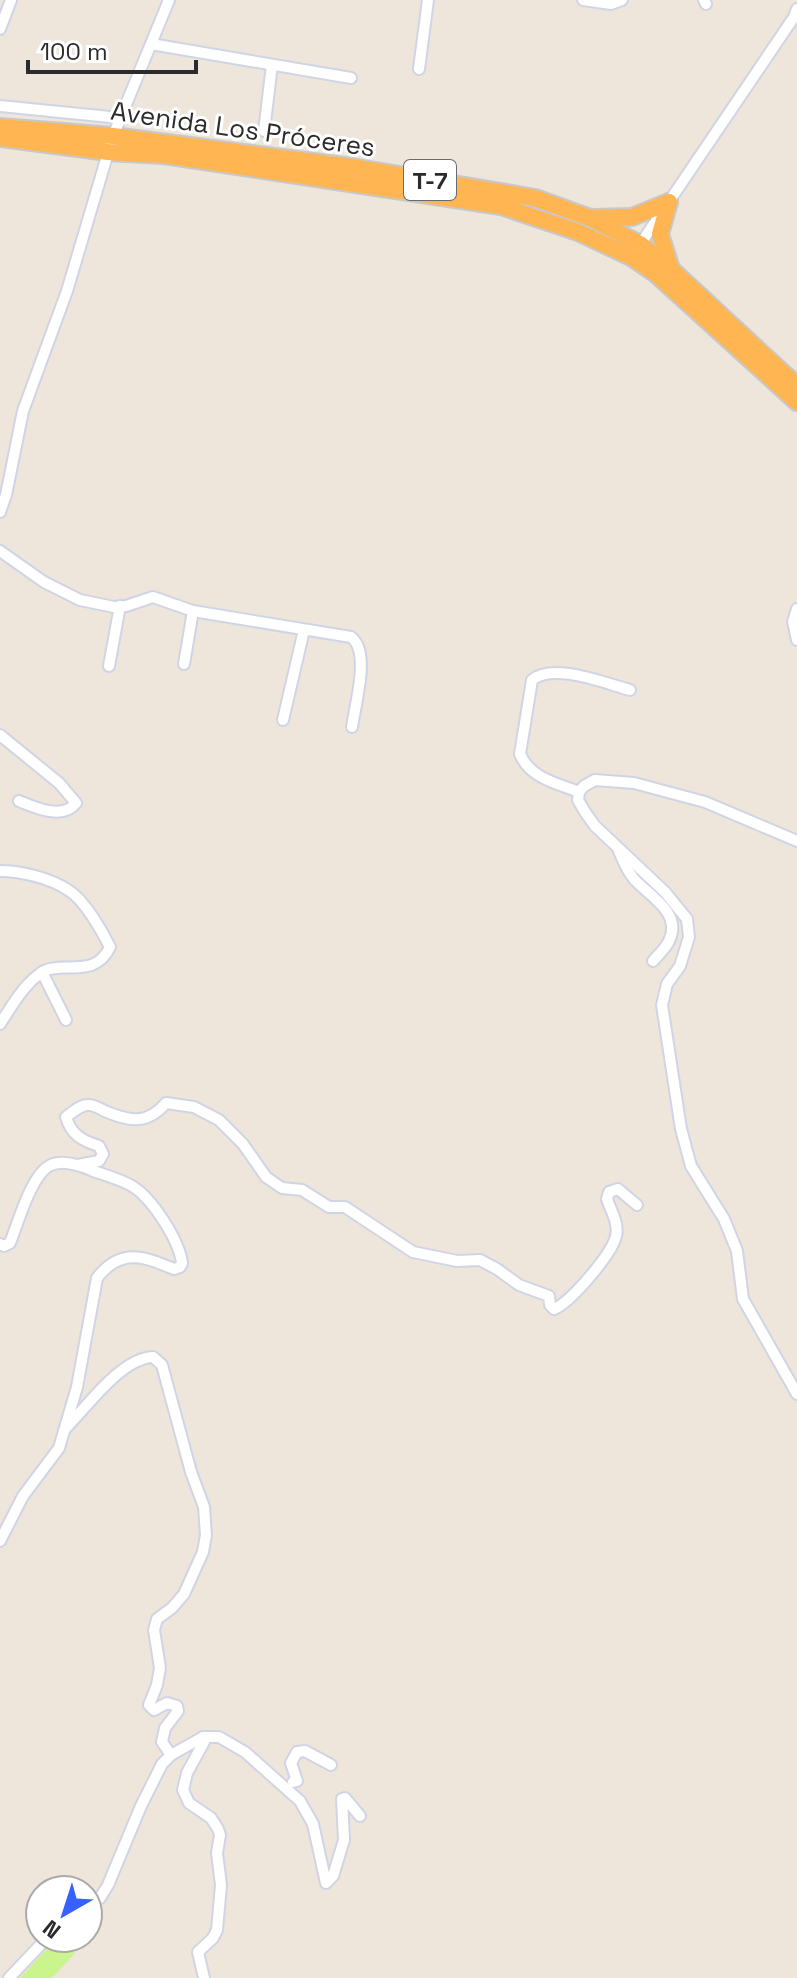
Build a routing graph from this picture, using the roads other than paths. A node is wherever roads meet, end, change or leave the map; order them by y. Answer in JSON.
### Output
{"nodes":[{"id":1,"x":11,"y":0,"type":"edge"},
{"id":2,"x":169,"y":0,"type":"edge"},
{"id":3,"x":428,"y":0,"type":"edge"},
{"id":4,"x":583,"y":0,"type":"edge"},
{"id":5,"x":622,"y":0,"type":"edge"},
{"id":6,"x":797,"y":9,"type":"edge"},
{"id":7,"x":0,"y":29,"type":"edge"},
{"id":8,"x":151,"y":44,"type":"junction"},
{"id":9,"x":272,"y":65,"type":"junction"},
{"id":10,"x":419,"y":69,"type":"dead end"},
{"id":11,"x":351,"y":78,"type":"dead end"},
{"id":12,"x":0,"y":106,"type":"edge"},
{"id":13,"x":120,"y":118,"type":"junction"},
{"id":14,"x":0,"y":127,"type":"edge"},
{"id":15,"x":264,"y":131,"type":"dead end"},
{"id":16,"x":0,"y":138,"type":"edge"},
{"id":17,"x":110,"y":144,"type":"junction"},
{"id":18,"x":669,"y":202,"type":"junction"},
{"id":19,"x":590,"y":218,"type":"junction"},
{"id":20,"x":636,"y":251,"type":"junction"},
{"id":21,"x":672,"y":270,"type":"junction"},
{"id":22,"x":797,"y":386,"type":"edge"},
{"id":23,"x":797,"y":402,"type":"edge"},
{"id":24,"x":0,"y":512,"type":"edge"},
{"id":25,"x":0,"y":551,"type":"edge"},
{"id":26,"x":120,"y":606,"type":"junction"},
{"id":27,"x":797,"y":609,"type":"edge"},
{"id":28,"x":193,"y":611,"type":"junction"},
{"id":29,"x":304,"y":630,"type":"junction"},
{"id":30,"x":797,"y":640,"type":"edge"},
{"id":31,"x":184,"y":664,"type":"dead end"},
{"id":32,"x":109,"y":666,"type":"dead end"},
{"id":33,"x":630,"y":690,"type":"dead end"},
{"id":34,"x":283,"y":720,"type":"dead end"},
{"id":35,"x":352,"y":727,"type":"dead end"},
{"id":36,"x":0,"y":735,"type":"edge"},
{"id":37,"x":579,"y":792,"type":"junction"},
{"id":38,"x":19,"y":801,"type":"dead end"},
{"id":39,"x":797,"y":841,"type":"edge"},
{"id":40,"x":616,"y":846,"type":"junction"},
{"id":41,"x":0,"y":871,"type":"edge"},
{"id":42,"x":653,"y":961,"type":"dead end"},
{"id":43,"x":42,"y":972,"type":"junction"},
{"id":44,"x":66,"y":1020,"type":"dead end"},
{"id":45,"x":0,"y":1024,"type":"edge"},
{"id":46,"x":78,"y":1165,"type":"junction"},
{"id":47,"x":637,"y":1205,"type":"dead end"},
{"id":48,"x":0,"y":1244,"type":"edge"},
{"id":49,"x":797,"y":1394,"type":"edge"},
{"id":50,"x":63,"y":1431,"type":"junction"},
{"id":51,"x":0,"y":1541,"type":"edge"},
{"id":52,"x":203,"y":1737,"type":"junction"},
{"id":53,"x":171,"y":1755,"type":"junction"},
{"id":54,"x":331,"y":1765,"type":"dead end"},
{"id":55,"x":276,"y":1779,"type":"junction"},
{"id":56,"x":360,"y":1816,"type":"dead end"},
{"id":57,"x":104,"y":1892,"type":"edge"},
{"id":58,"x":32,"y":1954,"type":"edge"},
{"id":59,"x":9,"y":1978,"type":"edge"},
{"id":60,"x":204,"y":1978,"type":"edge"}],
"edges":[{"from":1,"to":7,"type":"street"},
{"from":2,"to":8,"type":"street"},
{"from":3,"to":10,"type":"street"},
{"from":4,"to":5,"type":"street"},
{"from":6,"to":18,"type":"street"},
{"from":8,"to":9,"type":"street"},
{"from":8,"to":13,"type":"street"},
{"from":9,"to":11,"type":"street"},
{"from":9,"to":15,"type":"street"},
{"from":12,"to":13,"type":"street"},
{"from":13,"to":17,"type":"street"},
{"from":14,"to":17,"type":"highway","name":"Avenida Los Próceres","number":"T-7"},
{"from":16,"to":17,"type":"highway","name":"Avenida Los Próceres","number":"T-7"},
{"from":17,"to":19,"type":"highway","name":"Avenida Los Próceres","number":"T-7"},
{"from":17,"to":20,"type":"highway","name":"Avenida Los Próceres","number":"T-7"},
{"from":17,"to":24,"type":"street"},
{"from":18,"to":19,"type":"highway","number":"T-7"},
{"from":18,"to":20,"type":"street"},
{"from":18,"to":21,"type":"highway"},
{"from":19,"to":20,"type":"highway","name":"Avenida Los Próceres","number":"T-7"},
{"from":20,"to":21,"type":"highway","name":"Avenida Los Próceres","number":"T-7"},
{"from":20,"to":23,"type":"highway","name":"Avenida Los Próceres","number":"T-7"},
{"from":21,"to":22,"type":"highway","name":"Avenida Los Próceres","number":"T-7"},
{"from":25,"to":26,"type":"street"},
{"from":26,"to":28,"type":"street"},
{"from":26,"to":32,"type":"street"},
{"from":27,"to":30,"type":"street"},
{"from":28,"to":29,"type":"street"},
{"from":28,"to":31,"type":"street"},
{"from":29,"to":34,"type":"street"},
{"from":29,"to":35,"type":"street"},
{"from":33,"to":37,"type":"street"},
{"from":36,"to":38,"type":"street"},
{"from":37,"to":39,"type":"street"},
{"from":37,"to":40,"type":"street"},
{"from":40,"to":42,"type":"street"},
{"from":40,"to":49,"type":"street"},
{"from":41,"to":43,"type":"street"},
{"from":43,"to":44,"type":"street"},
{"from":43,"to":45,"type":"street"},
{"from":46,"to":47,"type":"street"},
{"from":46,"to":48,"type":"street"},
{"from":46,"to":50,"type":"street"},
{"from":50,"to":51,"type":"street"},
{"from":50,"to":53,"type":"street"},
{"from":52,"to":53,"type":"street"},
{"from":52,"to":55,"type":"street"},
{"from":52,"to":60,"type":"street"},
{"from":53,"to":57,"type":"street"},
{"from":54,"to":55,"type":"street"},
{"from":55,"to":56,"type":"street"},
{"from":58,"to":59,"type":"street"}]}
